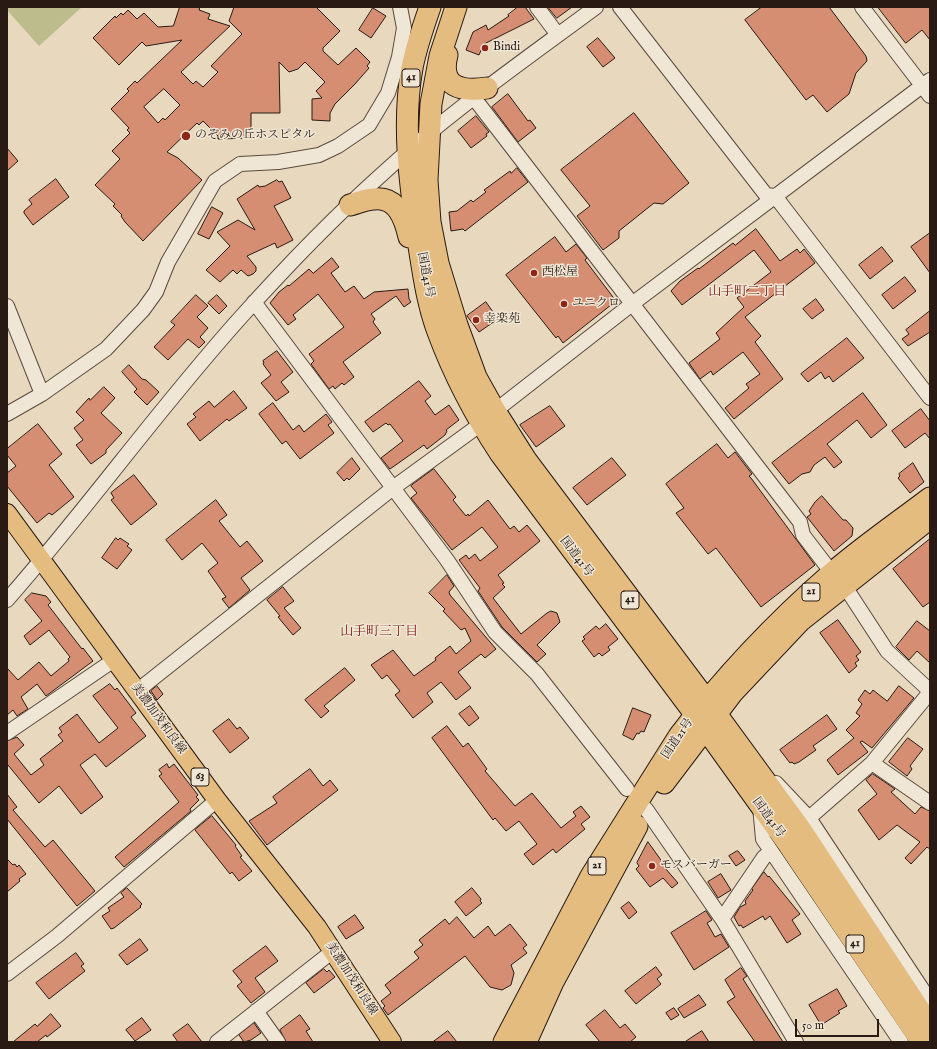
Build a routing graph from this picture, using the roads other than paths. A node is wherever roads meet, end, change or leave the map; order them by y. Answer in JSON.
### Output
{"nodes":[{"id":1,"x":430,"y":7,"type":"edge"},
{"id":2,"x":456,"y":7,"type":"edge"},
{"id":3,"x":537,"y":7,"type":"edge"},
{"id":4,"x":596,"y":7,"type":"edge"},
{"id":5,"x":620,"y":7,"type":"edge"},
{"id":6,"x":862,"y":7,"type":"edge"},
{"id":7,"x":398,"y":8,"type":"edge"},
{"id":8,"x":558,"y":35,"type":"junction"},
{"id":9,"x":928,"y":88,"type":"edge"},
{"id":10,"x":481,"y":93,"type":"junction"},
{"id":11,"x":429,"y":134,"type":"junction"},
{"id":12,"x":409,"y":152,"type":"junction"},
{"id":13,"x":775,"y":196,"type":"junction"},
{"id":14,"x":350,"y":205,"type":"junction"},
{"id":15,"x":424,"y":274,"type":"junction"},
{"id":16,"x":254,"y":302,"type":"junction"},
{"id":17,"x":632,"y":304,"type":"junction"},
{"id":18,"x":7,"y":306,"type":"edge"},
{"id":19,"x":42,"y":394,"type":"junction"},
{"id":20,"x":930,"y":398,"type":"edge"},
{"id":21,"x":7,"y":414,"type":"edge"},
{"id":22,"x":488,"y":417,"type":"junction"},
{"id":23,"x":393,"y":488,"type":"junction"},
{"id":24,"x":930,"y":498,"type":"edge"},
{"id":25,"x":7,"y":513,"type":"edge"},
{"id":26,"x":930,"y":518,"type":"edge"},
{"id":27,"x":42,"y":561,"type":"junction"},
{"id":28,"x":838,"y":579,"type":"junction"},
{"id":29,"x":7,"y":600,"type":"edge"},
{"id":30,"x":114,"y":660,"type":"junction"},
{"id":31,"x":137,"y":691,"type":"junction"},
{"id":32,"x":930,"y":691,"type":"edge"},
{"id":33,"x":705,"y":714,"type":"junction"},
{"id":34,"x":7,"y":734,"type":"edge"},
{"id":35,"x":872,"y":763,"type":"junction"},
{"id":36,"x":627,"y":788,"type":"dead end"},
{"id":37,"x":217,"y":800,"type":"junction"},
{"id":38,"x":930,"y":803,"type":"edge"},
{"id":39,"x":760,"y":806,"type":"junction"},
{"id":40,"x":646,"y":809,"type":"junction"},
{"id":41,"x":805,"y":824,"type":"junction"},
{"id":42,"x":772,"y":852,"type":"junction"},
{"id":43,"x":722,"y":919,"type":"junction"},
{"id":44,"x":333,"y":951,"type":"junction"},
{"id":45,"x":7,"y":974,"type":"edge"},
{"id":46,"x":930,"y":999,"type":"edge"},
{"id":47,"x":256,"y":1011,"type":"junction"},
{"id":48,"x":930,"y":1026,"type":"edge"},
{"id":49,"x":793,"y":1041,"type":"edge"},
{"id":50,"x":217,"y":1042,"type":"edge"},
{"id":51,"x":278,"y":1042,"type":"edge"},
{"id":52,"x":392,"y":1042,"type":"edge"},
{"id":53,"x":504,"y":1042,"type":"edge"},
{"id":54,"x":526,"y":1042,"type":"edge"},
{"id":55,"x":901,"y":1042,"type":"edge"},
{"id":56,"x":922,"y":1042,"type":"edge"}],
"edges":[{"from":1,"to":12,"type":"highway","name":"国道41号","number":"41"},
{"from":2,"to":10,"type":"highway"},
{"from":2,"to":11,"type":"highway","name":"国道41号","number":"41"},
{"from":3,"to":8,"type":"street"},
{"from":4,"to":8,"type":"street"},
{"from":5,"to":13,"type":"street"},
{"from":6,"to":9,"type":"street"},
{"from":7,"to":19,"type":"street"},
{"from":8,"to":10,"type":"street"},
{"from":9,"to":13,"type":"street"},
{"from":10,"to":11,"type":"street"},
{"from":10,"to":17,"type":"street"},
{"from":11,"to":12,"type":"street"},
{"from":11,"to":22,"type":"highway","name":"国道41号","number":"41"},
{"from":12,"to":14,"type":"street"},
{"from":12,"to":15,"type":"highway","name":"国道41号","number":"41"},
{"from":13,"to":17,"type":"street"},
{"from":13,"to":20,"type":"street"},
{"from":14,"to":15,"type":"highway"},
{"from":14,"to":16,"type":"street"},
{"from":15,"to":22,"type":"highway","name":"国道41号","number":"41"},
{"from":16,"to":23,"type":"street"},
{"from":16,"to":27,"type":"street"},
{"from":17,"to":22,"type":"street"},
{"from":17,"to":28,"type":"street"},
{"from":18,"to":19,"type":"street"},
{"from":19,"to":21,"type":"street"},
{"from":22,"to":23,"type":"street"},
{"from":22,"to":33,"type":"highway","name":"国道41号","number":"41"},
{"from":23,"to":31,"type":"street"},
{"from":23,"to":36,"type":"street"},
{"from":24,"to":28,"type":"highway","name":"国道21号","number":"21"},
{"from":25,"to":27,"type":"main road","name":"美濃加茂和良線","number":"63"},
{"from":26,"to":28,"type":"highway","name":"国道21号","number":"21"},
{"from":27,"to":29,"type":"street"},
{"from":27,"to":30,"type":"main road","name":"美濃加茂和良線","number":"63"},
{"from":28,"to":32,"type":"street"},
{"from":28,"to":33,"type":"highway","name":"国道21号","number":"21"},
{"from":30,"to":31,"type":"main road","name":"美濃加茂和良線","number":"63"},
{"from":30,"to":34,"type":"street"},
{"from":31,"to":37,"type":"main road","name":"美濃加茂和良線","number":"63"},
{"from":32,"to":35,"type":"street"},
{"from":33,"to":39,"type":"highway","name":"国道41号","number":"41"},
{"from":33,"to":40,"type":"highway","name":"国道21号","number":"21"},
{"from":33,"to":41,"type":"highway","name":"国道41号","number":"41"},
{"from":33,"to":53,"type":"highway","name":"国道21号","number":"21"},
{"from":35,"to":38,"type":"street"},
{"from":35,"to":41,"type":"street"},
{"from":37,"to":44,"type":"main road","name":"美濃加茂和良線","number":"63"},
{"from":37,"to":45,"type":"street"},
{"from":39,"to":42,"type":"street"},
{"from":39,"to":56,"type":"highway","name":"国道41号","number":"41"},
{"from":40,"to":43,"type":"street"},
{"from":40,"to":54,"type":"highway","name":"国道21号","number":"21"},
{"from":41,"to":46,"type":"street"},
{"from":41,"to":48,"type":"highway","name":"国道41号","number":"41"},
{"from":42,"to":43,"type":"street"},
{"from":42,"to":55,"type":"street"},
{"from":43,"to":49,"type":"street"},
{"from":44,"to":47,"type":"street"},
{"from":44,"to":52,"type":"main road","name":"美濃加茂和良線","number":"63"},
{"from":47,"to":50,"type":"street"},
{"from":47,"to":51,"type":"street"}]}
